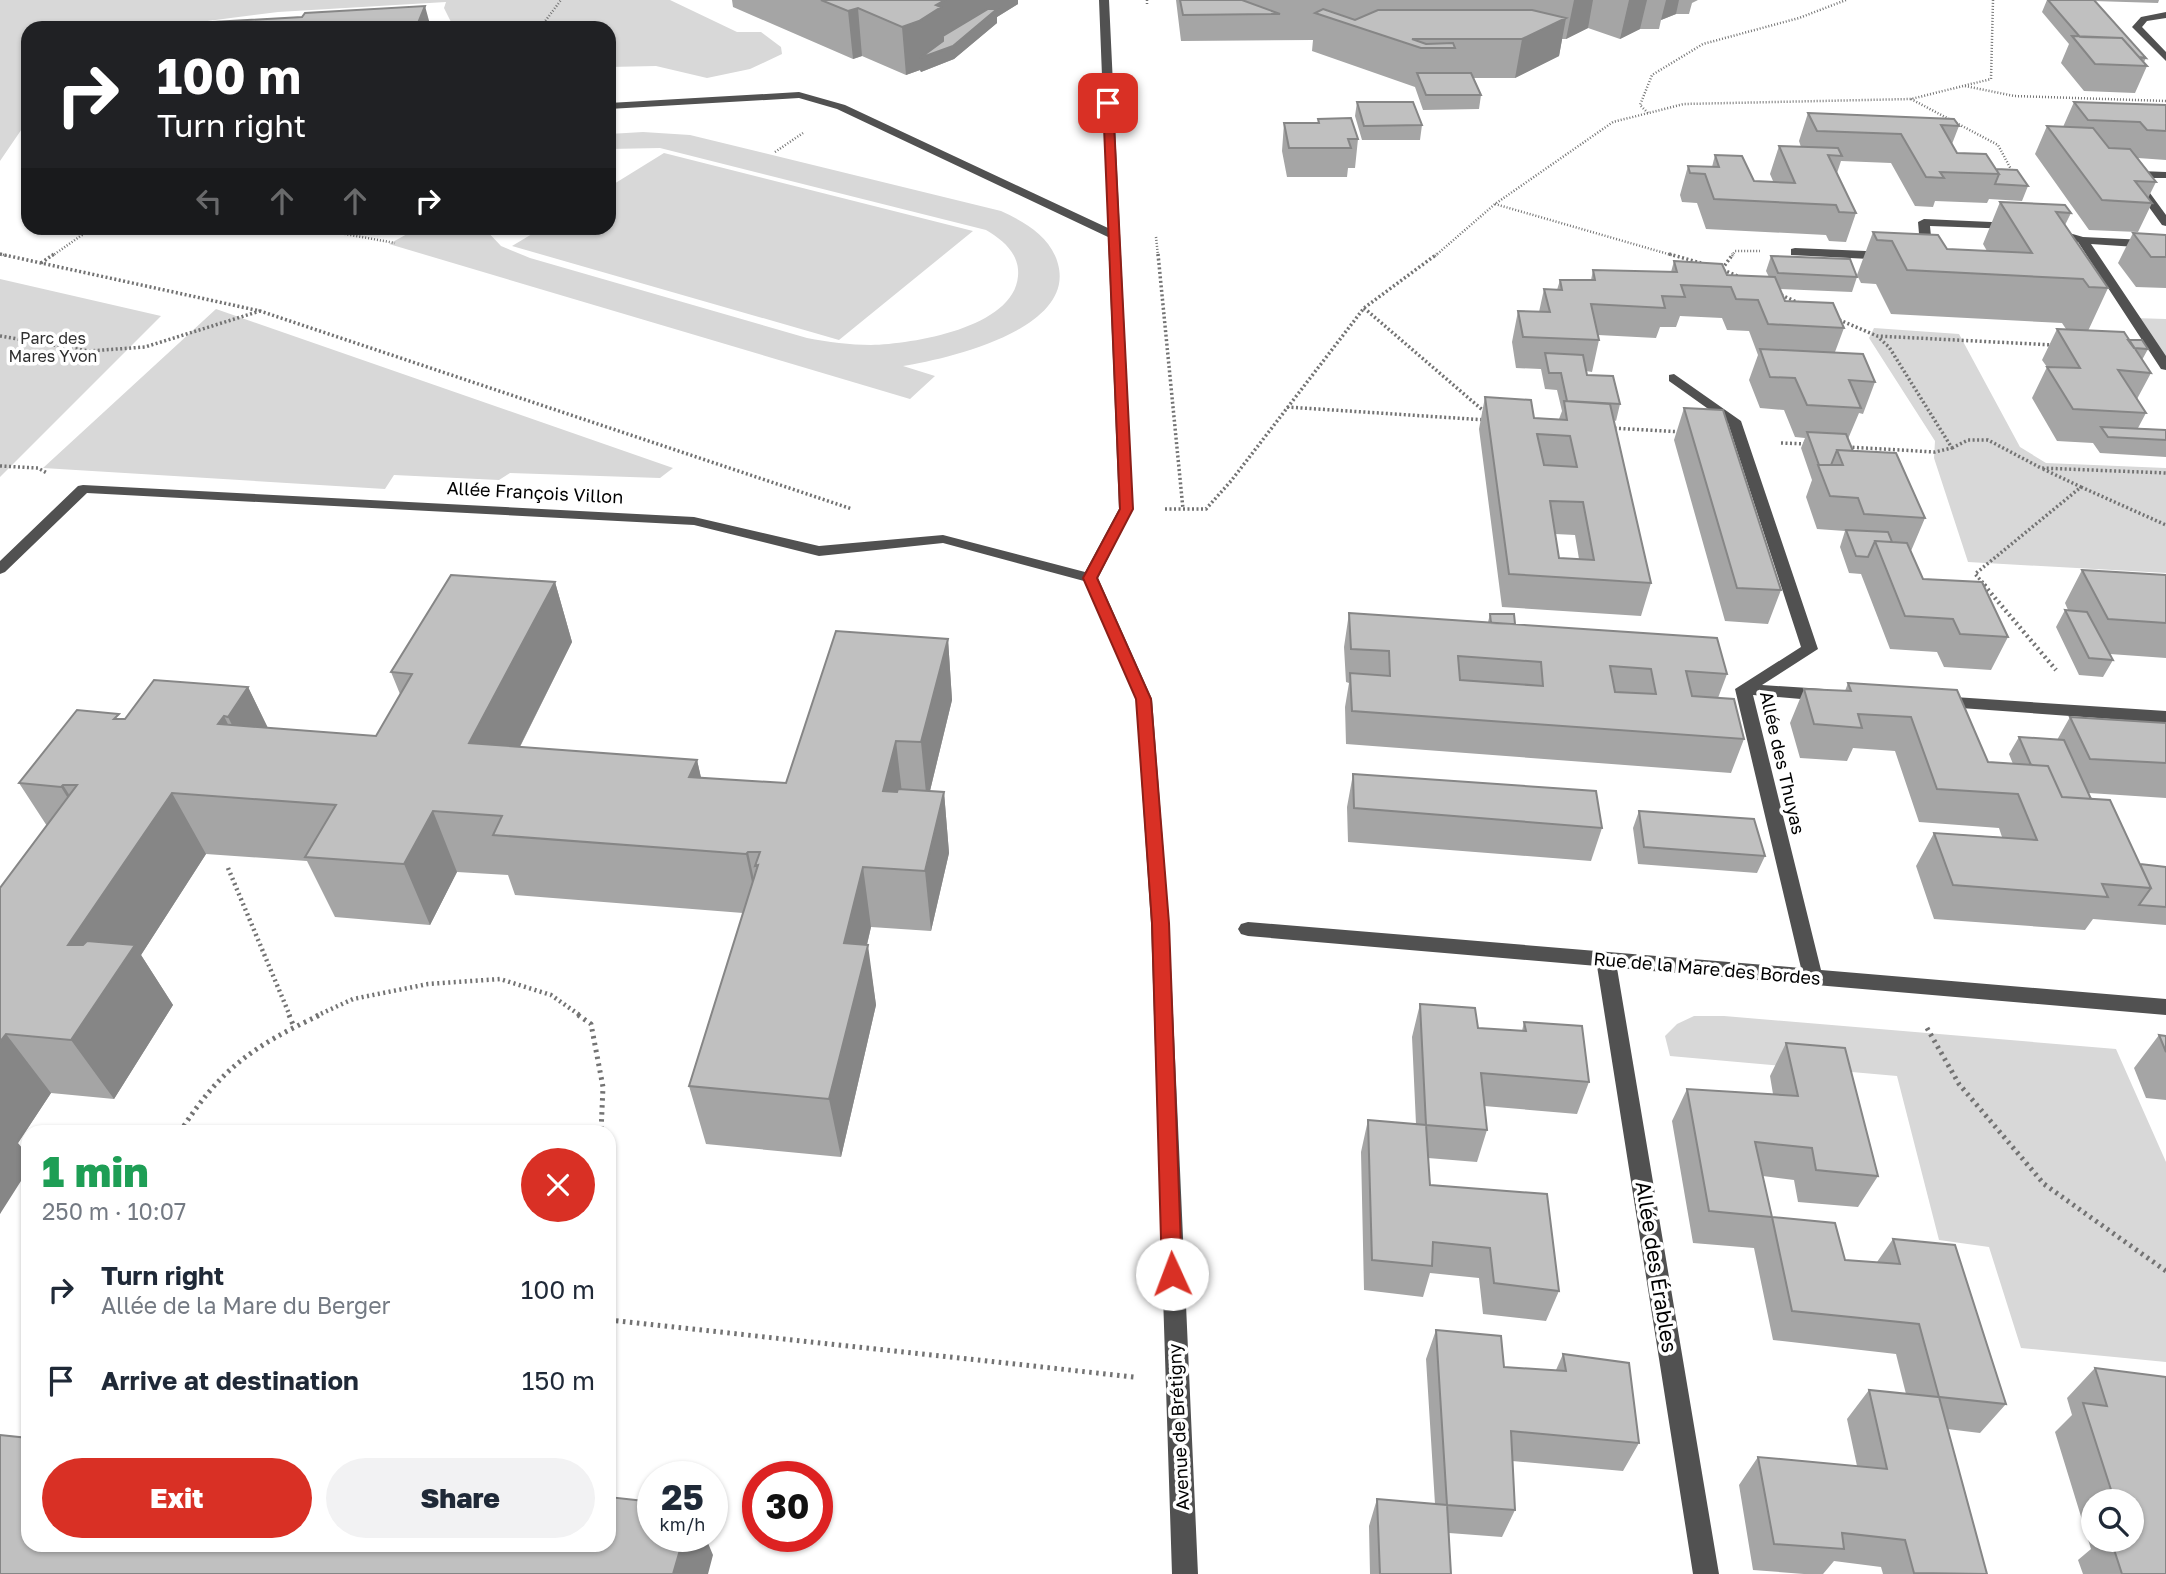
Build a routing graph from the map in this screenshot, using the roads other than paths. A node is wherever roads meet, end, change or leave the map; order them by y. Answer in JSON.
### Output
{"nodes":[{"id":1,"x":1104,"y":0,"type":"edge"},
{"id":2,"x":2166,"y":15,"type":"edge"},
{"id":3,"x":2166,"y":58,"type":"edge"},
{"id":4,"x":616,"y":106,"type":"edge"},
{"id":5,"x":2166,"y":176,"type":"edge"},
{"id":6,"x":2166,"y":223,"type":"edge"},
{"id":7,"x":1114,"y":235,"type":"junction"},
{"id":8,"x":2082,"y":240,"type":"junction"},
{"id":9,"x":2166,"y":245,"type":"edge"},
{"id":10,"x":1796,"y":252,"type":"dead end"},
{"id":11,"x":1901,"y":256,"type":"edge"},
{"id":12,"x":1914,"y":257,"type":"edge"},
{"id":13,"x":2166,"y":366,"type":"edge"},
{"id":14,"x":1674,"y":379,"type":"dead end"},
{"id":15,"x":0,"y":569,"type":"edge"},
{"id":16,"x":1090,"y":578,"type":"junction"},
{"id":17,"x":1743,"y":689,"type":"junction"},
{"id":18,"x":1838,"y":696,"type":"edge"},
{"id":19,"x":1920,"y":701,"type":"edge"},
{"id":20,"x":2166,"y":717,"type":"edge"},
{"id":21,"x":1248,"y":929,"type":"dead end"},
{"id":22,"x":1606,"y":960,"type":"junction"},
{"id":23,"x":1813,"y":979,"type":"junction"},
{"id":24,"x":2166,"y":1007,"type":"edge"},
{"id":25,"x":1185,"y":1574,"type":"edge"},
{"id":26,"x":1706,"y":1574,"type":"edge"}],
"edges":[{"from":1,"to":7,"type":"street"},
{"from":2,"to":3,"type":"street"},
{"from":4,"to":7,"type":"street"},
{"from":5,"to":6,"type":"street"},
{"from":7,"to":16,"type":"street"},
{"from":8,"to":9,"type":"street"},
{"from":8,"to":12,"type":"street"},
{"from":8,"to":13,"type":"street"},
{"from":10,"to":11,"type":"street"},
{"from":14,"to":17,"type":"street","name":"Allée des Thuyas"},
{"from":15,"to":16,"type":"street","name":"Allée François Villon"},
{"from":16,"to":25,"type":"street","name":"Avenue de Brétigny"},
{"from":17,"to":18,"type":"street"},
{"from":17,"to":23,"type":"street","name":"Allée des Thuyas"},
{"from":19,"to":20,"type":"street"},
{"from":21,"to":22,"type":"street","name":"Rue de la Mare des Bordes"},
{"from":22,"to":23,"type":"street","name":"Rue de la Mare des Bordes"},
{"from":22,"to":26,"type":"street","name":"Allée des Érables"},
{"from":23,"to":24,"type":"street","name":"Rue de la Mare des Bordes"}]}
